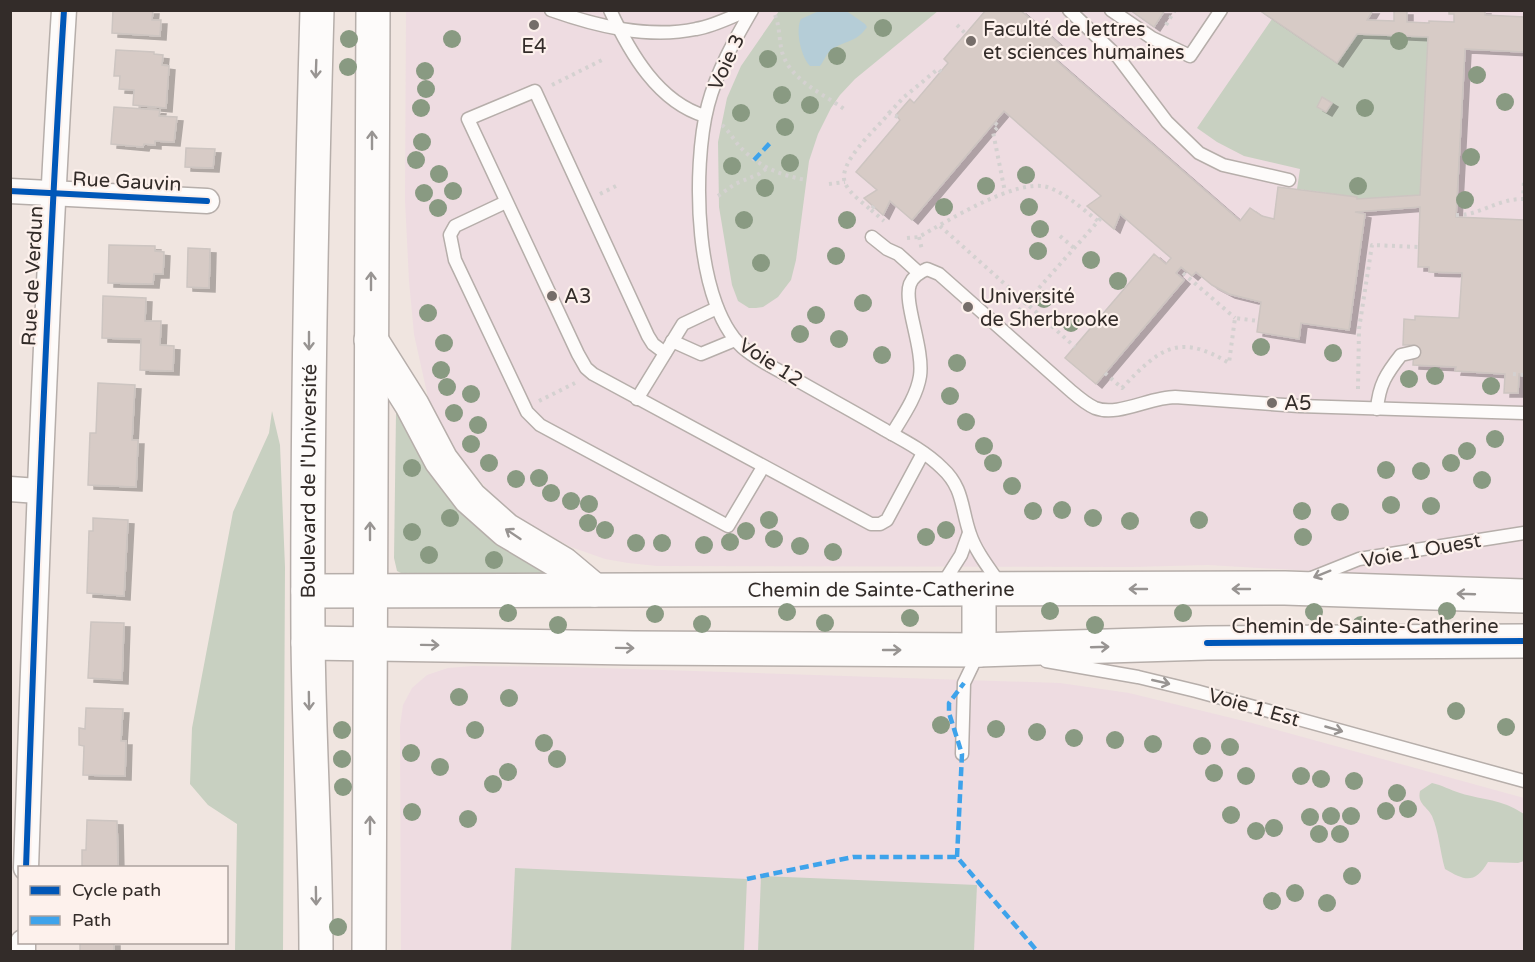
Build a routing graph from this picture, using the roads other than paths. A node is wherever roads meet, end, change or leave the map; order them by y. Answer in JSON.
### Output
{"nodes":[{"id":1,"x":64,"y":10,"type":"edge"},
{"id":2,"x":317,"y":10,"type":"edge"},
{"id":3,"x":373,"y":10,"type":"edge"},
{"id":4,"x":551,"y":10,"type":"edge"},
{"id":5,"x":610,"y":10,"type":"edge"},
{"id":6,"x":750,"y":10,"type":"edge"},
{"id":7,"x":1069,"y":10,"type":"edge"},
{"id":8,"x":1111,"y":10,"type":"edge"},
{"id":9,"x":1221,"y":10,"type":"edge"},
{"id":10,"x":619,"y":29,"type":"junction"},
{"id":11,"x":705,"y":116,"type":"junction"},
{"id":12,"x":1289,"y":180,"type":"dead end"},
{"id":13,"x":10,"y":191,"type":"edge"},
{"id":14,"x":52,"y":194,"type":"junction"},
{"id":15,"x":207,"y":201,"type":"dead end"},
{"id":16,"x":506,"y":202,"type":"junction"},
{"id":17,"x":872,"y":237,"type":"dead end"},
{"id":18,"x":919,"y":273,"type":"junction"},
{"id":19,"x":717,"y":308,"type":"junction"},
{"id":20,"x":371,"y":340,"type":"junction"},
{"id":21,"x":735,"y":340,"type":"junction"},
{"id":22,"x":672,"y":341,"type":"junction"},
{"id":23,"x":1414,"y":352,"type":"dead end"},
{"id":24,"x":665,"y":353,"type":"junction"},
{"id":25,"x":637,"y":399,"type":"junction"},
{"id":26,"x":1377,"y":409,"type":"junction"},
{"id":27,"x":1524,"y":413,"type":"edge"},
{"id":28,"x":892,"y":434,"type":"junction"},
{"id":29,"x":923,"y":453,"type":"junction"},
{"id":30,"x":763,"y":467,"type":"junction"},
{"id":31,"x":10,"y":489,"type":"edge"},
{"id":32,"x":38,"y":491,"type":"junction"},
{"id":33,"x":969,"y":533,"type":"junction"},
{"id":34,"x":1524,"y":534,"type":"edge"},
{"id":35,"x":1285,"y":588,"type":"junction"},
{"id":36,"x":369,"y":590,"type":"junction"},
{"id":37,"x":594,"y":590,"type":"junction"},
{"id":38,"x":939,"y":590,"type":"junction"},
{"id":39,"x":992,"y":590,"type":"junction"},
{"id":40,"x":308,"y":591,"type":"junction"},
{"id":41,"x":1524,"y":596,"type":"edge"},
{"id":42,"x":1524,"y":641,"type":"edge"},
{"id":43,"x":308,"y":643,"type":"junction"},
{"id":44,"x":372,"y":643,"type":"junction"},
{"id":45,"x":979,"y":650,"type":"junction"},
{"id":46,"x":962,"y":754,"type":"dead end"},
{"id":47,"x":20,"y":758,"type":"edge"},
{"id":48,"x":1524,"y":781,"type":"edge"},
{"id":49,"x":26,"y":866,"type":"edge"},
{"id":50,"x":316,"y":951,"type":"edge"},
{"id":51,"x":369,"y":951,"type":"edge"}],
"edges":[{"from":1,"to":14,"type":"street","name":"Rue de Verdun"},
{"from":2,"to":40,"type":"main road","name":"Boulevard de l'Université","one_way":true},
{"from":20,"to":3,"type":"main road","one_way":true},
{"from":4,"to":10,"type":"lane"},
{"from":5,"to":10,"type":"lane"},
{"from":6,"to":10,"type":"lane"},
{"from":6,"to":11,"type":"lane","name":"Voie 3"},
{"from":7,"to":12,"type":"lane"},
{"from":8,"to":9,"type":"lane"},
{"from":10,"to":11,"type":"lane"},
{"from":11,"to":19,"type":"lane","name":"Voie 12"},
{"from":13,"to":14,"type":"street","name":"Rue Gauvin"},
{"from":14,"to":15,"type":"street","name":"Rue Gauvin"},
{"from":14,"to":32,"type":"street","name":"Rue de Verdun"},
{"from":16,"to":24,"type":"lane"},
{"from":16,"to":25,"type":"lane"},
{"from":16,"to":30,"type":"lane"},
{"from":17,"to":18,"type":"lane"},
{"from":18,"to":26,"type":"lane"},
{"from":18,"to":28,"type":"lane"},
{"from":19,"to":21,"type":"lane","name":"Voie 12"},
{"from":19,"to":22,"type":"lane"},
{"from":36,"to":20,"type":"main road","one_way":true},
{"from":37,"to":20,"type":"main road","one_way":true},
{"from":21,"to":22,"type":"lane"},
{"from":21,"to":28,"type":"lane","name":"Voie 12"},
{"from":22,"to":24,"type":"lane"},
{"from":23,"to":26,"type":"lane"},
{"from":24,"to":25,"type":"lane"},
{"from":25,"to":30,"type":"lane"},
{"from":26,"to":27,"type":"lane"},
{"from":28,"to":29,"type":"lane","name":"Voie 12"},
{"from":29,"to":30,"type":"lane"},
{"from":29,"to":33,"type":"lane","name":"Voie 12"},
{"from":31,"to":32,"type":"street"},
{"from":32,"to":47,"type":"street","name":"Rue de Verdun"},
{"from":33,"to":38,"type":"lane"},
{"from":33,"to":39,"type":"lane","name":"Voie 12"},
{"from":34,"to":35,"type":"lane","name":"Voie 1 Ouest","one_way":true},
{"from":35,"to":39,"type":"main road","name":"Chemin de Sainte-Catherine","one_way":true},
{"from":41,"to":35,"type":"main road","name":"Chemin de Sainte-Catherine","one_way":true},
{"from":36,"to":37,"type":"main road","name":"Chemin de Sainte-Catherine"},
{"from":36,"to":40,"type":"main road","name":"Chemin de Sainte-Catherine"},
{"from":36,"to":44,"type":"main road"},
{"from":37,"to":38,"type":"main road","name":"Chemin de Sainte-Catherine"},
{"from":38,"to":39,"type":"main road","name":"Chemin de Sainte-Catherine"},
{"from":39,"to":45,"type":"main road"},
{"from":40,"to":43,"type":"main road","name":"Boulevard de l'Université"},
{"from":45,"to":42,"type":"main road","name":"Chemin de Sainte-Catherine","one_way":true},
{"from":43,"to":44,"type":"main road","name":"Chemin de Sainte-Catherine"},
{"from":43,"to":50,"type":"main road","name":"Boulevard de l'Université","one_way":true},
{"from":44,"to":45,"type":"main road","name":"Chemin de Sainte-Catherine","one_way":true},
{"from":51,"to":44,"type":"main road","one_way":true},
{"from":45,"to":46,"type":"lane"},
{"from":45,"to":48,"type":"lane","name":"Voie 1 Est","one_way":true},
{"from":47,"to":49,"type":"street","name":"Rue de Verdun"}]}
